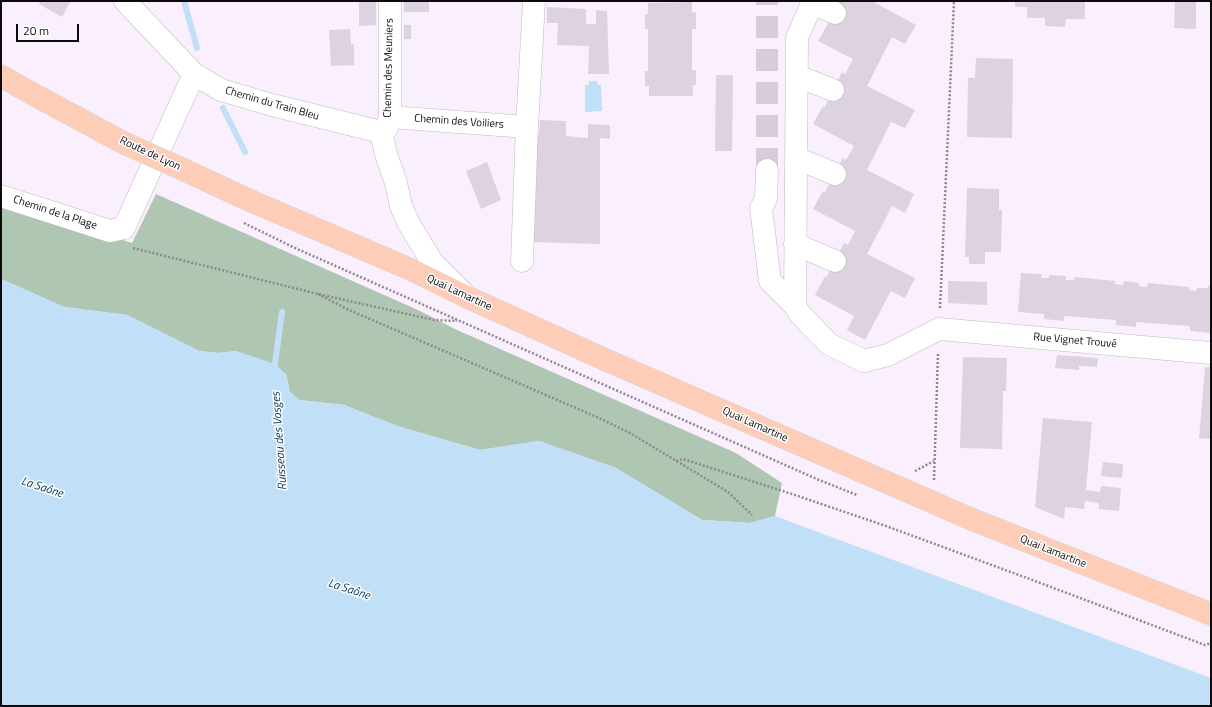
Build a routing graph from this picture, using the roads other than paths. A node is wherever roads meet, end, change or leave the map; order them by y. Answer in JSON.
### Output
{"nodes":[{"id":1,"x":125,"y":1,"type":"edge"},
{"id":2,"x":390,"y":1,"type":"edge"},
{"id":3,"x":534,"y":1,"type":"edge"},
{"id":4,"x":835,"y":12,"type":"dead end"},
{"id":5,"x":194,"y":74,"type":"junction"},
{"id":6,"x":1,"y":76,"type":"edge"},
{"id":7,"x":797,"y":76,"type":"junction"},
{"id":8,"x":833,"y":90,"type":"dead end"},
{"id":9,"x":386,"y":125,"type":"junction"},
{"id":10,"x":527,"y":128,"type":"junction"},
{"id":11,"x":796,"y":158,"type":"junction"},
{"id":12,"x":766,"y":170,"type":"tunnel mouth"},
{"id":13,"x":835,"y":174,"type":"dead end"},
{"id":14,"x":1,"y":196,"type":"edge"},
{"id":15,"x":304,"y":223,"type":"joint"},
{"id":16,"x":795,"y":244,"type":"junction"},
{"id":17,"x":522,"y":261,"type":"dead end"},
{"id":18,"x":835,"y":261,"type":"dead end"},
{"id":19,"x":467,"y":298,"type":"junction"},
{"id":20,"x":795,"y":306,"type":"junction"},
{"id":21,"x":1211,"y":353,"type":"edge"},
{"id":22,"x":1211,"y":614,"type":"edge"}],
"edges":[{"from":1,"to":5,"type":"street","name":"Chemin du Train Bleu"},
{"from":2,"to":9,"type":"street","name":"Chemin des Meuniers"},
{"from":3,"to":10,"type":"street"},
{"from":4,"to":7,"type":"street"},
{"from":5,"to":9,"type":"street","name":"Chemin du Train Bleu"},
{"from":5,"to":14,"type":"street","name":"Chemin de la Plage"},
{"from":6,"to":15,"type":"main road","name":"Route de Lyon","bridge":true},
{"from":7,"to":8,"type":"street"},
{"from":7,"to":11,"type":"street"},
{"from":9,"to":10,"type":"street","name":"Chemin des Voiliers"},
{"from":9,"to":19,"type":"street","name":"Chemin des Meuniers"},
{"from":10,"to":17,"type":"street"},
{"from":11,"to":13,"type":"street"},
{"from":11,"to":16,"type":"street"},
{"from":12,"to":20,"type":"street"},
{"from":15,"to":19,"type":"main road","name":"Quai Lamartine"},
{"from":16,"to":18,"type":"street"},
{"from":16,"to":20,"type":"street"},
{"from":19,"to":22,"type":"main road","name":"Quai Lamartine"},
{"from":20,"to":21,"type":"street","name":"Rue Vignet Trouvé"}]}
